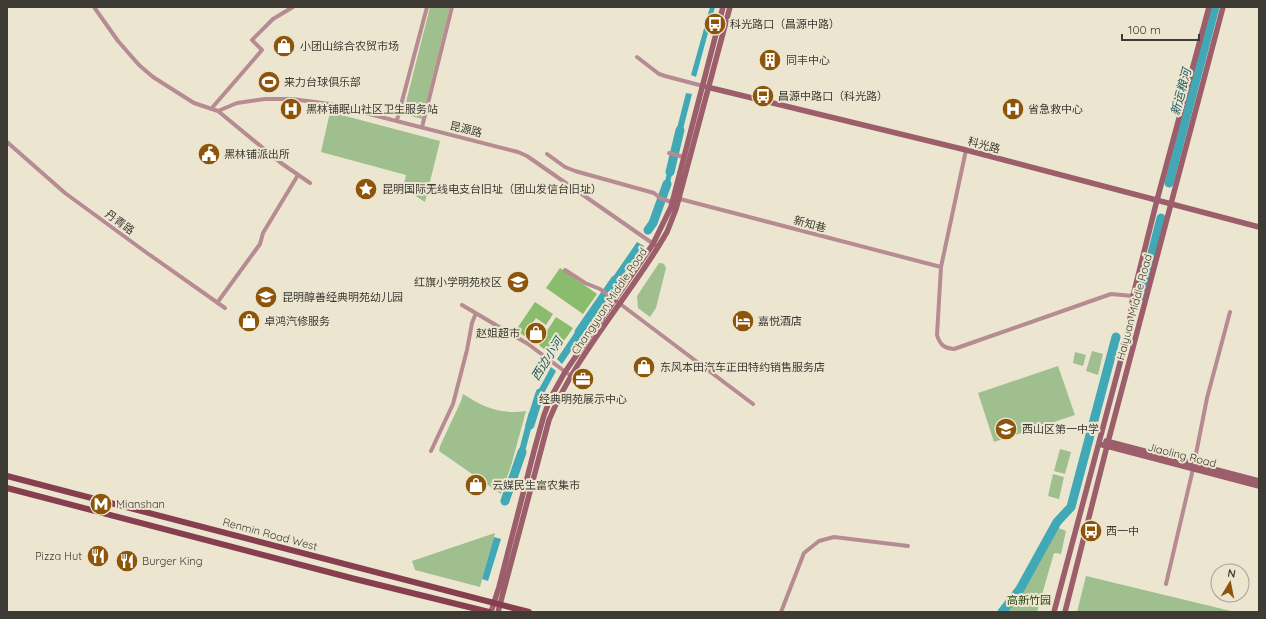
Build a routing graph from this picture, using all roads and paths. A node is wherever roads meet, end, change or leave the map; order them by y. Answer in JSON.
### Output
{"nodes":[{"id":1,"x":94,"y":7,"type":"edge"},
{"id":2,"x":293,"y":7,"type":"edge"},
{"id":3,"x":427,"y":7,"type":"edge"},
{"id":4,"x":452,"y":7,"type":"edge"},
{"id":5,"x":723,"y":7,"type":"edge"},
{"id":6,"x":730,"y":7,"type":"edge"},
{"id":7,"x":1209,"y":7,"type":"edge"},
{"id":8,"x":1223,"y":7,"type":"edge"},
{"id":9,"x":637,"y":57,"type":"dead end"},
{"id":10,"x":706,"y":87,"type":"junction"},
{"id":11,"x":211,"y":109,"type":"junction"},
{"id":12,"x":218,"y":111,"type":"junction"},
{"id":13,"x":397,"y":120,"type":"junction"},
{"id":14,"x":422,"y":127,"type":"junction"},
{"id":15,"x":7,"y":142,"type":"edge"},
{"id":16,"x":966,"y":150,"type":"junction"},
{"id":17,"x":669,"y":153,"type":"dead end"},
{"id":18,"x":547,"y":154,"type":"dead end"},
{"id":19,"x":683,"y":156,"type":"junction"},
{"id":20,"x":298,"y":175,"type":"junction"},
{"id":21,"x":310,"y":183,"type":"dead end"},
{"id":22,"x":676,"y":200,"type":"junction"},
{"id":23,"x":1157,"y":200,"type":"junction"},
{"id":24,"x":1172,"y":205,"type":"junction"},
{"id":25,"x":1259,"y":227,"type":"edge"},
{"id":26,"x":654,"y":244,"type":"junction"},
{"id":27,"x":941,"y":267,"type":"junction"},
{"id":28,"x":565,"y":270,"type":"dead end"},
{"id":29,"x":1133,"y":296,"type":"junction"},
{"id":30,"x":615,"y":300,"type":"junction"},
{"id":31,"x":217,"y":302,"type":"junction"},
{"id":32,"x":462,"y":305,"type":"dead end"},
{"id":33,"x":225,"y":308,"type":"dead end"},
{"id":34,"x":1230,"y":312,"type":"dead end"},
{"id":35,"x":476,"y":313,"type":"junction"},
{"id":36,"x":564,"y":371,"type":"junction"},
{"id":37,"x":571,"y":376,"type":"junction"},
{"id":38,"x":753,"y":404,"type":"dead end"},
{"id":39,"x":1100,"y":442,"type":"junction"},
{"id":40,"x":1108,"y":444,"type":"junction"},
{"id":41,"x":431,"y":451,"type":"dead end"},
{"id":42,"x":1193,"y":466,"type":"junction"},
{"id":43,"x":7,"y":476,"type":"edge"},
{"id":44,"x":1259,"y":481,"type":"edge"},
{"id":45,"x":1259,"y":486,"type":"edge"},
{"id":46,"x":7,"y":488,"type":"edge"},
{"id":47,"x":908,"y":546,"type":"dead end"},
{"id":48,"x":1166,"y":584,"type":"dead end"},
{"id":49,"x":498,"y":603,"type":"junction"},
{"id":50,"x":490,"y":612,"type":"edge"},
{"id":51,"x":498,"y":612,"type":"edge"},
{"id":52,"x":529,"y":612,"type":"edge"},
{"id":53,"x":781,"y":612,"type":"edge"},
{"id":54,"x":1054,"y":612,"type":"edge"},
{"id":55,"x":1065,"y":612,"type":"edge"}],
"edges":[{"from":1,"to":11,"type":"street"},
{"from":2,"to":11,"type":"street"},
{"from":3,"to":13,"type":"street"},
{"from":4,"to":14,"type":"street"},
{"from":5,"to":10,"type":"main road","name":"Changyuan Middle Road"},
{"from":6,"to":10,"type":"main road","name":"Changyuan Middle Road"},
{"from":7,"to":23,"type":"main road","name":"Haiyuan Middle Road"},
{"from":8,"to":24,"type":"main road","name":"Haiyuan Middle Road"},
{"from":9,"to":10,"type":"street"},
{"from":10,"to":16,"type":"main road","name":"科光路"},
{"from":10,"to":19,"type":"main road","name":"Changyuan Middle Road"},
{"from":10,"to":22,"type":"main road","name":"Changyuan Middle Road"},
{"from":11,"to":12,"type":"street"},
{"from":12,"to":13,"type":"street","name":"昆源路"},
{"from":12,"to":20,"type":"street"},
{"from":13,"to":14,"type":"street","name":"昆源路"},
{"from":14,"to":26,"type":"street","name":"昆源路"},
{"from":15,"to":31,"type":"street","name":"丹青路"},
{"from":16,"to":23,"type":"main road","name":"科光路"},
{"from":16,"to":27,"type":"street"},
{"from":17,"to":19,"type":"street"},
{"from":18,"to":22,"type":"street","name":"新知巷"},
{"from":19,"to":22,"type":"main road","name":"Changyuan Middle Road"},
{"from":20,"to":21,"type":"street"},
{"from":20,"to":31,"type":"street"},
{"from":22,"to":26,"type":"main road","name":"Changyuan Middle Road"},
{"from":22,"to":27,"type":"street","name":"新知巷"},
{"from":23,"to":24,"type":"main road","name":"科光路"},
{"from":23,"to":29,"type":"main road","name":"Haiyuan Middle Road"},
{"from":24,"to":25,"type":"main road","name":"科光路"},
{"from":24,"to":40,"type":"main road","name":"Haiyuan Middle Road"},
{"from":26,"to":30,"type":"main road","name":"Changyuan Middle Road"},
{"from":27,"to":29,"type":"street"},
{"from":28,"to":30,"type":"street"},
{"from":29,"to":39,"type":"main road","name":"Haiyuan Middle Road"},
{"from":30,"to":36,"type":"main road","name":"Changyuan Middle Road"},
{"from":30,"to":37,"type":"main road","name":"Changyuan Middle Road"},
{"from":30,"to":38,"type":"street"},
{"from":31,"to":33,"type":"street","name":"丹青路"},
{"from":32,"to":35,"type":"street"},
{"from":34,"to":42,"type":"street"},
{"from":35,"to":36,"type":"street"},
{"from":35,"to":41,"type":"street"},
{"from":36,"to":37,"type":"street"},
{"from":36,"to":49,"type":"main road","name":"Changyuan Middle Road"},
{"from":37,"to":49,"type":"main road","name":"Changyuan Middle Road"},
{"from":39,"to":40,"type":"main road","name":"Jiaoling Road"},
{"from":39,"to":54,"type":"main road","name":"Haiyuan Middle Road"},
{"from":40,"to":42,"type":"main road","name":"Jiaoling Road"},
{"from":40,"to":55,"type":"main road","name":"Haiyuan Middle Road"},
{"from":42,"to":44,"type":"main road","name":"Jiaoling Road"},
{"from":42,"to":45,"type":"main road","name":"Jiaoling Road"},
{"from":42,"to":48,"type":"street"},
{"from":43,"to":49,"type":"main road","name":"Renmin Road West"},
{"from":46,"to":50,"type":"main road","name":"Renmin Road West"},
{"from":47,"to":53,"type":"street"},
{"from":49,"to":50,"type":"main road"},
{"from":49,"to":51,"type":"main road"},
{"from":49,"to":52,"type":"main road","name":"Renmin Road West"}]}
